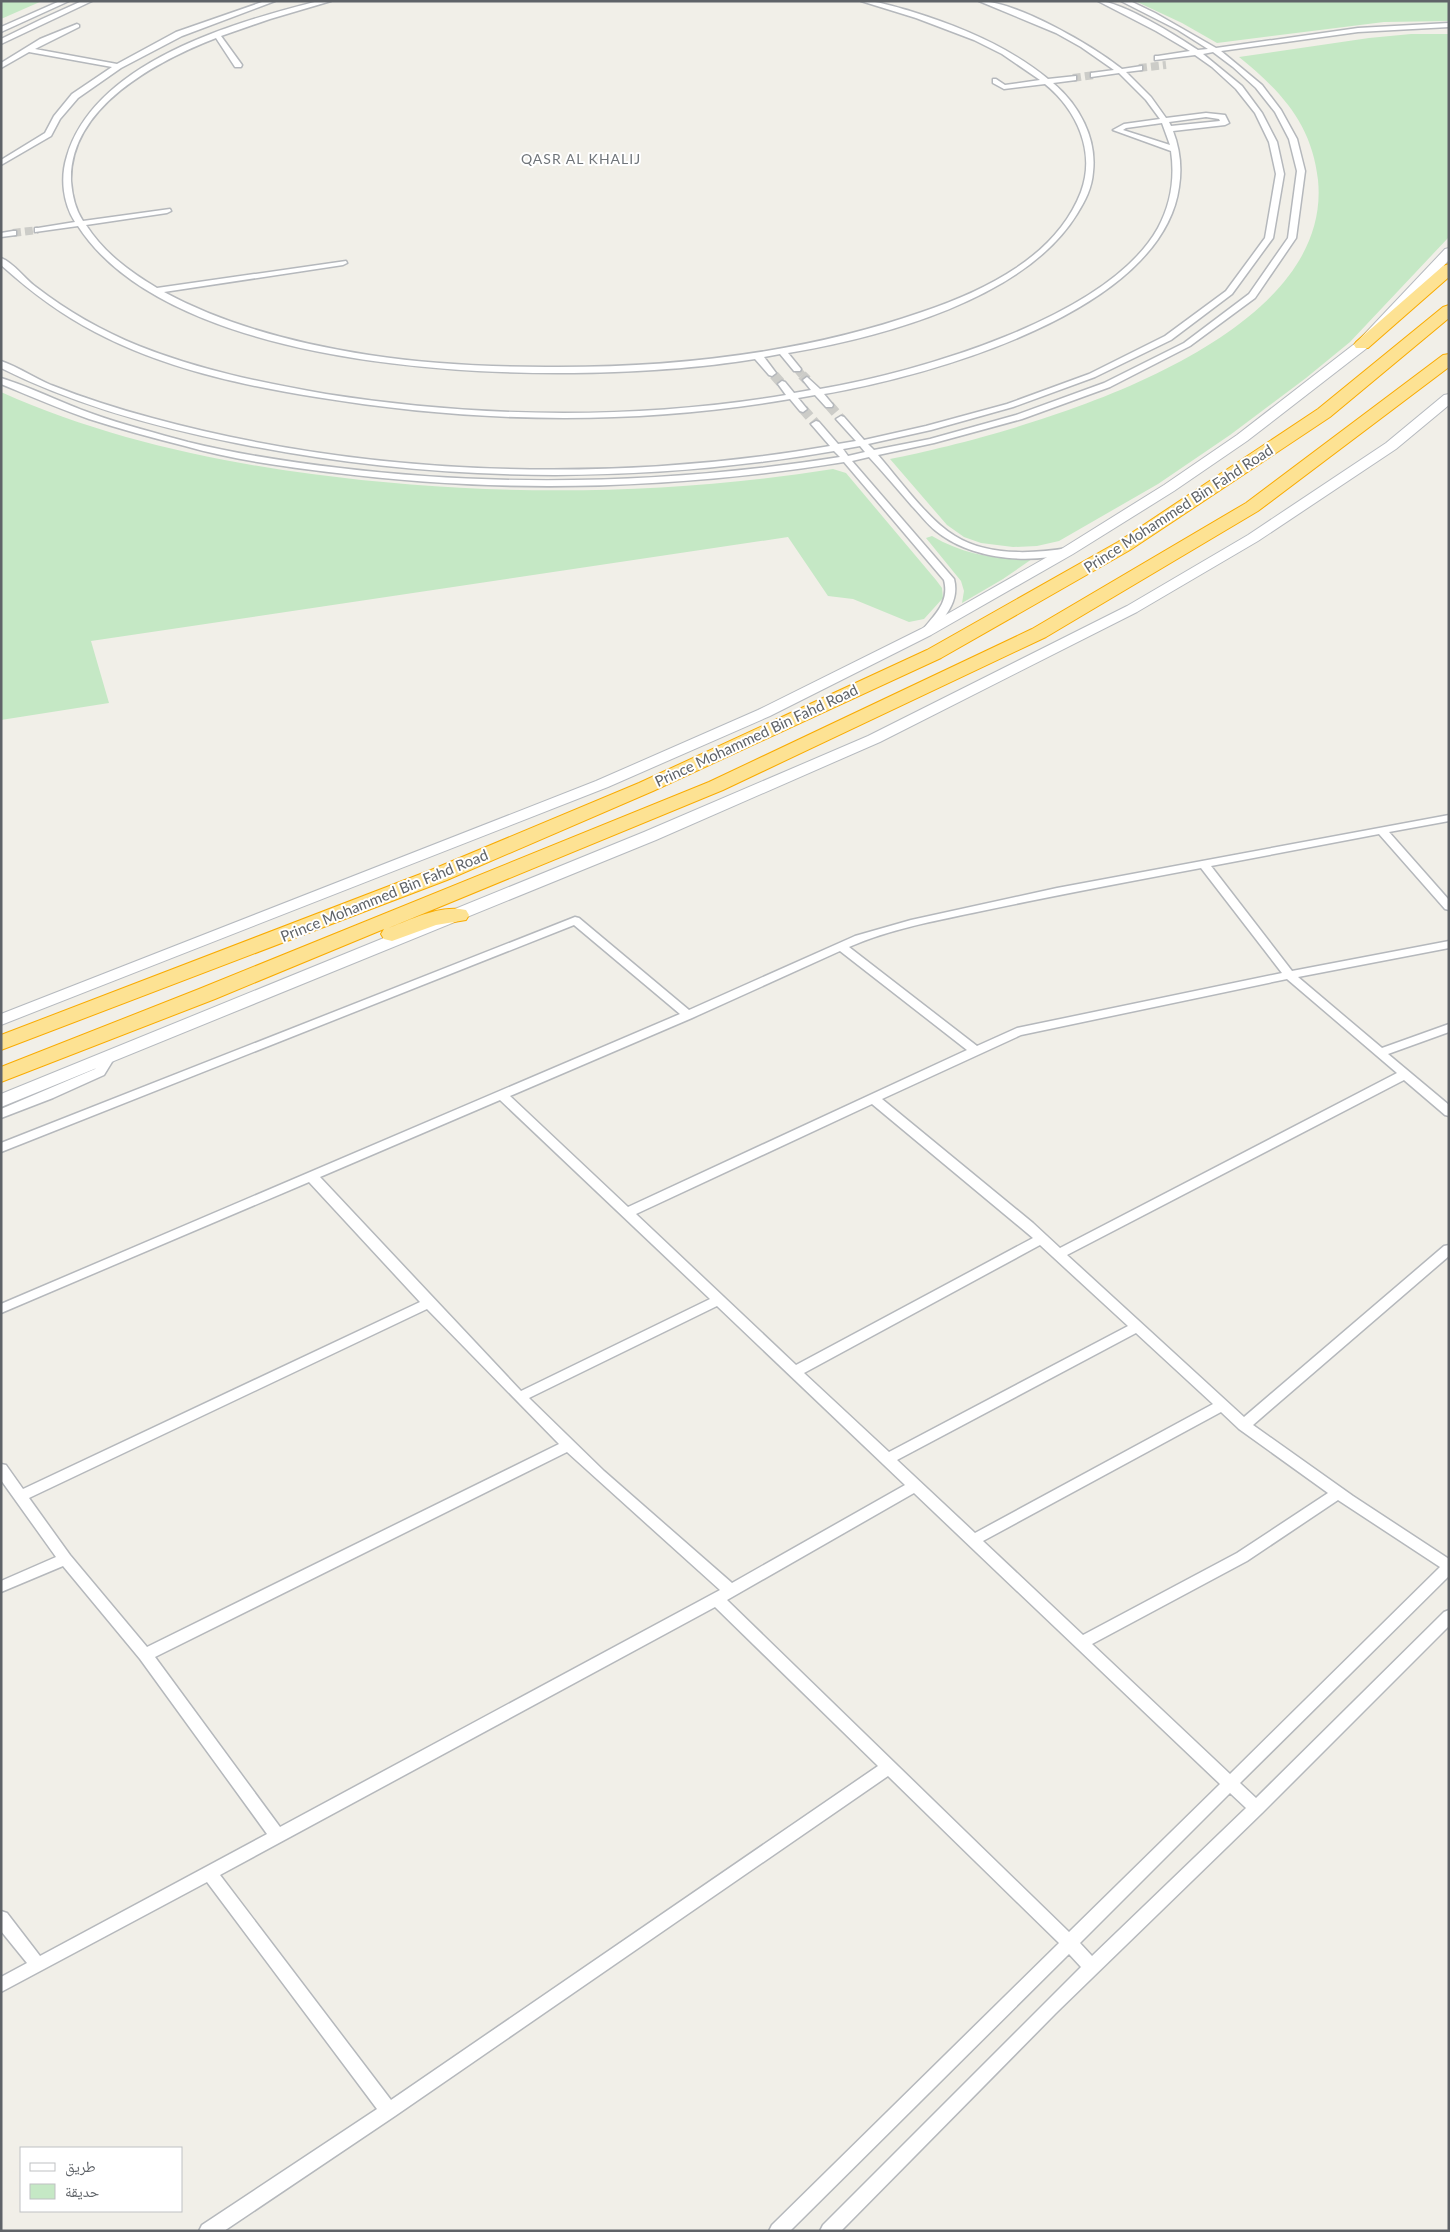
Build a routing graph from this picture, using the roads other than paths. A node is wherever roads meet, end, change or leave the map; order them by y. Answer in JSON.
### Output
{"nodes":[{"id":1,"x":66,"y":1,"type":"edge"},
{"id":2,"x":89,"y":1,"type":"edge"},
{"id":3,"x":272,"y":1,"type":"edge"},
{"id":4,"x":328,"y":1,"type":"edge"},
{"id":5,"x":864,"y":1,"type":"edge"},
{"id":6,"x":982,"y":1,"type":"edge"},
{"id":7,"x":1101,"y":1,"type":"edge"},
{"id":8,"x":1124,"y":1,"type":"edge"},
{"id":9,"x":1449,"y":25,"type":"edge"},
{"id":10,"x":77,"y":26,"type":"dead end"},
{"id":11,"x":1,"y":30,"type":"edge"},
{"id":12,"x":1358,"y":30,"type":"junction"},
{"id":13,"x":1449,"y":31,"type":"edge"},
{"id":14,"x":1366,"y":35,"type":"junction"},
{"id":15,"x":218,"y":36,"type":"junction"},
{"id":16,"x":1,"y":42,"type":"edge"},
{"id":17,"x":28,"y":50,"type":"junction"},
{"id":18,"x":1214,"y":50,"type":"junction"},
{"id":19,"x":1196,"y":52,"type":"junction"},
{"id":20,"x":1223,"y":56,"type":"junction"},
{"id":21,"x":1158,"y":58,"type":"tunnel mouth"},
{"id":22,"x":1205,"y":59,"type":"junction"},
{"id":23,"x":1131,"y":62,"type":"tunnel mouth"},
{"id":24,"x":1111,"y":64,"type":"junction"},
{"id":25,"x":238,"y":65,"type":"dead end"},
{"id":26,"x":1166,"y":65,"type":"tunnel mouth"},
{"id":27,"x":1,"y":66,"type":"edge"},
{"id":28,"x":118,"y":66,"type":"junction"},
{"id":29,"x":1086,"y":68,"type":"tunnel mouth"},
{"id":30,"x":1139,"y":68,"type":"tunnel mouth"},
{"id":31,"x":1065,"y":71,"type":"tunnel mouth"},
{"id":32,"x":1120,"y":71,"type":"junction"},
{"id":33,"x":1038,"y":75,"type":"junction"},
{"id":34,"x":1094,"y":75,"type":"tunnel mouth"},
{"id":35,"x":1073,"y":78,"type":"tunnel mouth"},
{"id":36,"x":1045,"y":81,"type":"junction"},
{"id":37,"x":1164,"y":120,"type":"junction"},
{"id":38,"x":1169,"y":129,"type":"junction"},
{"id":39,"x":1174,"y":149,"type":"junction"},
{"id":40,"x":1,"y":163,"type":"edge"},
{"id":41,"x":165,"y":207,"type":"dead end"},
{"id":42,"x":78,"y":219,"type":"junction"},
{"id":43,"x":35,"y":226,"type":"tunnel mouth"},
{"id":44,"x":8,"y":229,"type":"tunnel mouth"},
{"id":45,"x":1,"y":235,"type":"edge"},
{"id":46,"x":1449,"y":252,"type":"edge"},
{"id":47,"x":1,"y":260,"type":"edge"},
{"id":48,"x":343,"y":263,"type":"dead end"},
{"id":49,"x":1449,"y":269,"type":"edge"},
{"id":50,"x":154,"y":291,"type":"junction"},
{"id":51,"x":1449,"y":310,"type":"edge"},
{"id":52,"x":1362,"y":345,"type":"junction"},
{"id":53,"x":782,"y":351,"type":"junction"},
{"id":54,"x":757,"y":355,"type":"junction"},
{"id":55,"x":1449,"y":359,"type":"edge"},
{"id":56,"x":1,"y":364,"type":"edge"},
{"id":57,"x":797,"y":369,"type":"tunnel mouth"},
{"id":58,"x":772,"y":373,"type":"tunnel mouth"},
{"id":59,"x":807,"y":380,"type":"tunnel mouth"},
{"id":60,"x":1,"y":382,"type":"edge"},
{"id":61,"x":782,"y":384,"type":"tunnel mouth"},
{"id":62,"x":818,"y":392,"type":"junction"},
{"id":63,"x":793,"y":396,"type":"junction"},
{"id":64,"x":1449,"y":398,"type":"edge"},
{"id":65,"x":829,"y":405,"type":"tunnel mouth"},
{"id":66,"x":803,"y":409,"type":"tunnel mouth"},
{"id":67,"x":842,"y":419,"type":"tunnel mouth"},
{"id":68,"x":816,"y":424,"type":"tunnel mouth"},
{"id":69,"x":862,"y":442,"type":"junction"},
{"id":70,"x":837,"y":447,"type":"junction"},
{"id":71,"x":872,"y":453,"type":"junction"},
{"id":72,"x":847,"y":458,"type":"junction"},
{"id":73,"x":1068,"y":550,"type":"junction"},
{"id":74,"x":926,"y":632,"type":"junction"},
{"id":75,"x":1449,"y":818,"type":"edge"},
{"id":76,"x":1382,"y":830,"type":"junction"},
{"id":77,"x":1204,"y":864,"type":"junction"},
{"id":78,"x":1449,"y":907,"type":"edge"},
{"id":79,"x":458,"y":914,"type":"junction"},
{"id":80,"x":1449,"y":944,"type":"edge"},
{"id":81,"x":841,"y":946,"type":"junction"},
{"id":82,"x":1289,"y":975,"type":"junction"},
{"id":83,"x":245,"y":978,"type":"junction"},
{"id":84,"x":688,"y":1014,"type":"junction"},
{"id":85,"x":1,"y":1020,"type":"edge"},
{"id":86,"x":1449,"y":1028,"type":"edge"},
{"id":87,"x":1,"y":1043,"type":"edge"},
{"id":88,"x":976,"y":1051,"type":"junction"},
{"id":89,"x":1379,"y":1053,"type":"junction"},
{"id":90,"x":109,"y":1057,"type":"junction"},
{"id":91,"x":1405,"y":1074,"type":"junction"},
{"id":92,"x":1,"y":1075,"type":"edge"},
{"id":93,"x":502,"y":1095,"type":"junction"},
{"id":94,"x":873,"y":1098,"type":"junction"},
{"id":95,"x":1,"y":1100,"type":"edge"},
{"id":96,"x":1449,"y":1112,"type":"edge"},
{"id":97,"x":1,"y":1114,"type":"edge"},
{"id":98,"x":1,"y":1148,"type":"edge"},
{"id":99,"x":312,"y":1177,"type":"junction"},
{"id":100,"x":627,"y":1213,"type":"junction"},
{"id":101,"x":1042,"y":1238,"type":"junction"},
{"id":102,"x":1449,"y":1249,"type":"edge"},
{"id":103,"x":1058,"y":1254,"type":"junction"},
{"id":104,"x":719,"y":1300,"type":"junction"},
{"id":105,"x":428,"y":1303,"type":"junction"},
{"id":106,"x":1,"y":1309,"type":"edge"},
{"id":107,"x":1137,"y":1327,"type":"junction"},
{"id":108,"x":795,"y":1372,"type":"junction"},
{"id":109,"x":520,"y":1397,"type":"junction"},
{"id":110,"x":1222,"y":1406,"type":"junction"},
{"id":111,"x":1244,"y":1425,"type":"junction"},
{"id":112,"x":570,"y":1445,"type":"junction"},
{"id":113,"x":888,"y":1459,"type":"junction"},
{"id":114,"x":1,"y":1469,"type":"edge"},
{"id":115,"x":916,"y":1486,"type":"junction"},
{"id":116,"x":1339,"y":1493,"type":"junction"},
{"id":117,"x":21,"y":1496,"type":"junction"},
{"id":118,"x":974,"y":1540,"type":"junction"},
{"id":119,"x":65,"y":1559,"type":"junction"},
{"id":120,"x":1449,"y":1566,"type":"edge"},
{"id":121,"x":1,"y":1587,"type":"edge"},
{"id":122,"x":732,"y":1591,"type":"junction"},
{"id":123,"x":715,"y":1598,"type":"junction"},
{"id":124,"x":1449,"y":1616,"type":"edge"},
{"id":125,"x":1082,"y":1642,"type":"junction"},
{"id":126,"x":146,"y":1655,"type":"junction"},
{"id":127,"x":889,"y":1768,"type":"junction"},
{"id":128,"x":1231,"y":1782,"type":"junction"},
{"id":129,"x":1256,"y":1808,"type":"junction"},
{"id":130,"x":277,"y":1836,"type":"junction"},
{"id":131,"x":209,"y":1872,"type":"junction"},
{"id":132,"x":1,"y":1918,"type":"edge"},
{"id":133,"x":1069,"y":1942,"type":"junction"},
{"id":134,"x":38,"y":1965,"type":"junction"},
{"id":135,"x":1092,"y":1968,"type":"junction"},
{"id":136,"x":1,"y":1985,"type":"edge"},
{"id":137,"x":390,"y":2111,"type":"junction"},
{"id":138,"x":208,"y":2231,"type":"edge"},
{"id":139,"x":778,"y":2231,"type":"edge"},
{"id":140,"x":829,"y":2231,"type":"edge"}],
"edges":[{"from":1,"to":11,"type":"street"},
{"from":2,"to":16,"type":"street"},
{"from":3,"to":28,"type":"street"},
{"from":4,"to":15,"type":"street"},
{"from":5,"to":33,"type":"street"},
{"from":6,"to":24,"type":"street"},
{"from":7,"to":19,"type":"street"},
{"from":8,"to":18,"type":"street"},
{"from":9,"to":12,"type":"street"},
{"from":10,"to":17,"type":"street"},
{"from":12,"to":14,"type":"street"},
{"from":12,"to":18,"type":"street"},
{"from":13,"to":14,"type":"street"},
{"from":14,"to":20,"type":"street"},
{"from":15,"to":25,"type":"street"},
{"from":15,"to":42,"type":"street"},
{"from":17,"to":27,"type":"street"},
{"from":17,"to":28,"type":"street"},
{"from":18,"to":19,"type":"street"},
{"from":18,"to":20,"type":"street"},
{"from":19,"to":21,"type":"street"},
{"from":19,"to":22,"type":"street"},
{"from":20,"to":22,"type":"street"},
{"from":20,"to":71,"type":"street"},
{"from":22,"to":26,"type":"street"},
{"from":22,"to":69,"type":"street"},
{"from":23,"to":24,"type":"street"},
{"from":24,"to":29,"type":"street"},
{"from":24,"to":32,"type":"street"},
{"from":28,"to":40,"type":"street"},
{"from":30,"to":32,"type":"street"},
{"from":31,"to":33,"type":"street"},
{"from":32,"to":34,"type":"street"},
{"from":32,"to":37,"type":"street"},
{"from":33,"to":36,"type":"street"},
{"from":33,"to":36,"type":"street"},
{"from":35,"to":36,"type":"street"},
{"from":36,"to":53,"type":"street"},
{"from":37,"to":38,"type":"street"},
{"from":37,"to":38,"type":"street"},
{"from":37,"to":39,"type":"street"},
{"from":38,"to":39,"type":"street"},
{"from":39,"to":62,"type":"street"},
{"from":41,"to":42,"type":"street"},
{"from":42,"to":43,"type":"street"},
{"from":42,"to":50,"type":"street"},
{"from":44,"to":45,"type":"street"},
{"from":46,"to":52,"type":"main road"},
{"from":47,"to":63,"type":"street"},
{"from":48,"to":50,"type":"street"},
{"from":49,"to":52,"type":"highway"},
{"from":50,"to":54,"type":"street"},
{"from":51,"to":87,"type":"highway","name":"Prince Mohammed Bin Fahd Road"},
{"from":52,"to":73,"type":"main road"},
{"from":53,"to":54,"type":"street"},
{"from":53,"to":57,"type":"street"},
{"from":54,"to":58,"type":"street"},
{"from":55,"to":83,"type":"highway","name":"Prince Mohammed Bin Fahd Road"},
{"from":56,"to":70,"type":"street"},
{"from":59,"to":62,"type":"street"},
{"from":60,"to":72,"type":"street"},
{"from":61,"to":63,"type":"street"},
{"from":62,"to":63,"type":"street"},
{"from":62,"to":65,"type":"street"},
{"from":63,"to":66,"type":"street"},
{"from":64,"to":79,"type":"main road"},
{"from":67,"to":69,"type":"street"},
{"from":68,"to":70,"type":"street"},
{"from":69,"to":70,"type":"street"},
{"from":69,"to":71,"type":"street"},
{"from":70,"to":72,"type":"street"},
{"from":71,"to":72,"type":"street"},
{"from":71,"to":73,"type":"street"},
{"from":72,"to":74,"type":"street"},
{"from":73,"to":74,"type":"main road"},
{"from":74,"to":85,"type":"main road"},
{"from":75,"to":76,"type":"street"},
{"from":76,"to":77,"type":"street"},
{"from":76,"to":78,"type":"street"},
{"from":77,"to":81,"type":"street"},
{"from":77,"to":82,"type":"street"},
{"from":79,"to":83,"type":"highway"},
{"from":79,"to":90,"type":"main road"},
{"from":80,"to":82,"type":"street"},
{"from":81,"to":84,"type":"street"},
{"from":81,"to":88,"type":"street"},
{"from":82,"to":88,"type":"street"},
{"from":82,"to":89,"type":"street"},
{"from":83,"to":92,"type":"highway","name":"Prince Mohammed Bin Fahd Road"},
{"from":84,"to":93,"type":"street"},
{"from":84,"to":98,"type":"street"},
{"from":86,"to":89,"type":"street"},
{"from":88,"to":94,"type":"street"},
{"from":89,"to":91,"type":"street"},
{"from":90,"to":95,"type":"main road"},
{"from":90,"to":97,"type":"street"},
{"from":91,"to":96,"type":"street"},
{"from":91,"to":103,"type":"street"},
{"from":93,"to":99,"type":"street"},
{"from":93,"to":100,"type":"street"},
{"from":94,"to":100,"type":"street"},
{"from":94,"to":101,"type":"street"},
{"from":99,"to":105,"type":"street"},
{"from":99,"to":106,"type":"street"},
{"from":100,"to":104,"type":"street"},
{"from":101,"to":103,"type":"street"},
{"from":101,"to":108,"type":"street"},
{"from":102,"to":111,"type":"street"},
{"from":103,"to":107,"type":"street"},
{"from":104,"to":108,"type":"street"},
{"from":104,"to":109,"type":"street"},
{"from":105,"to":109,"type":"street"},
{"from":105,"to":117,"type":"street"},
{"from":107,"to":110,"type":"street"},
{"from":107,"to":113,"type":"street"},
{"from":108,"to":113,"type":"street"},
{"from":109,"to":112,"type":"street"},
{"from":110,"to":111,"type":"street"},
{"from":110,"to":118,"type":"street"},
{"from":111,"to":116,"type":"street"},
{"from":112,"to":122,"type":"street"},
{"from":112,"to":126,"type":"street"},
{"from":113,"to":115,"type":"street"},
{"from":114,"to":117,"type":"street"},
{"from":115,"to":118,"type":"street"},
{"from":115,"to":122,"type":"street"},
{"from":116,"to":120,"type":"street"},
{"from":116,"to":125,"type":"street"},
{"from":117,"to":119,"type":"street"},
{"from":118,"to":125,"type":"street"},
{"from":119,"to":121,"type":"street"},
{"from":119,"to":126,"type":"street"},
{"from":120,"to":128,"type":"street"},
{"from":122,"to":123,"type":"street"},
{"from":123,"to":127,"type":"street"},
{"from":123,"to":130,"type":"street"},
{"from":124,"to":129,"type":"street"},
{"from":125,"to":128,"type":"street"},
{"from":126,"to":130,"type":"street"},
{"from":127,"to":133,"type":"street"},
{"from":127,"to":137,"type":"street"},
{"from":128,"to":129,"type":"street"},
{"from":128,"to":133,"type":"street"},
{"from":129,"to":135,"type":"street"},
{"from":130,"to":131,"type":"street"},
{"from":131,"to":134,"type":"street"},
{"from":131,"to":137,"type":"street"},
{"from":132,"to":134,"type":"street"},
{"from":133,"to":135,"type":"street"},
{"from":133,"to":139,"type":"street"},
{"from":134,"to":136,"type":"street"},
{"from":135,"to":140,"type":"street"},
{"from":137,"to":138,"type":"street"}]}
